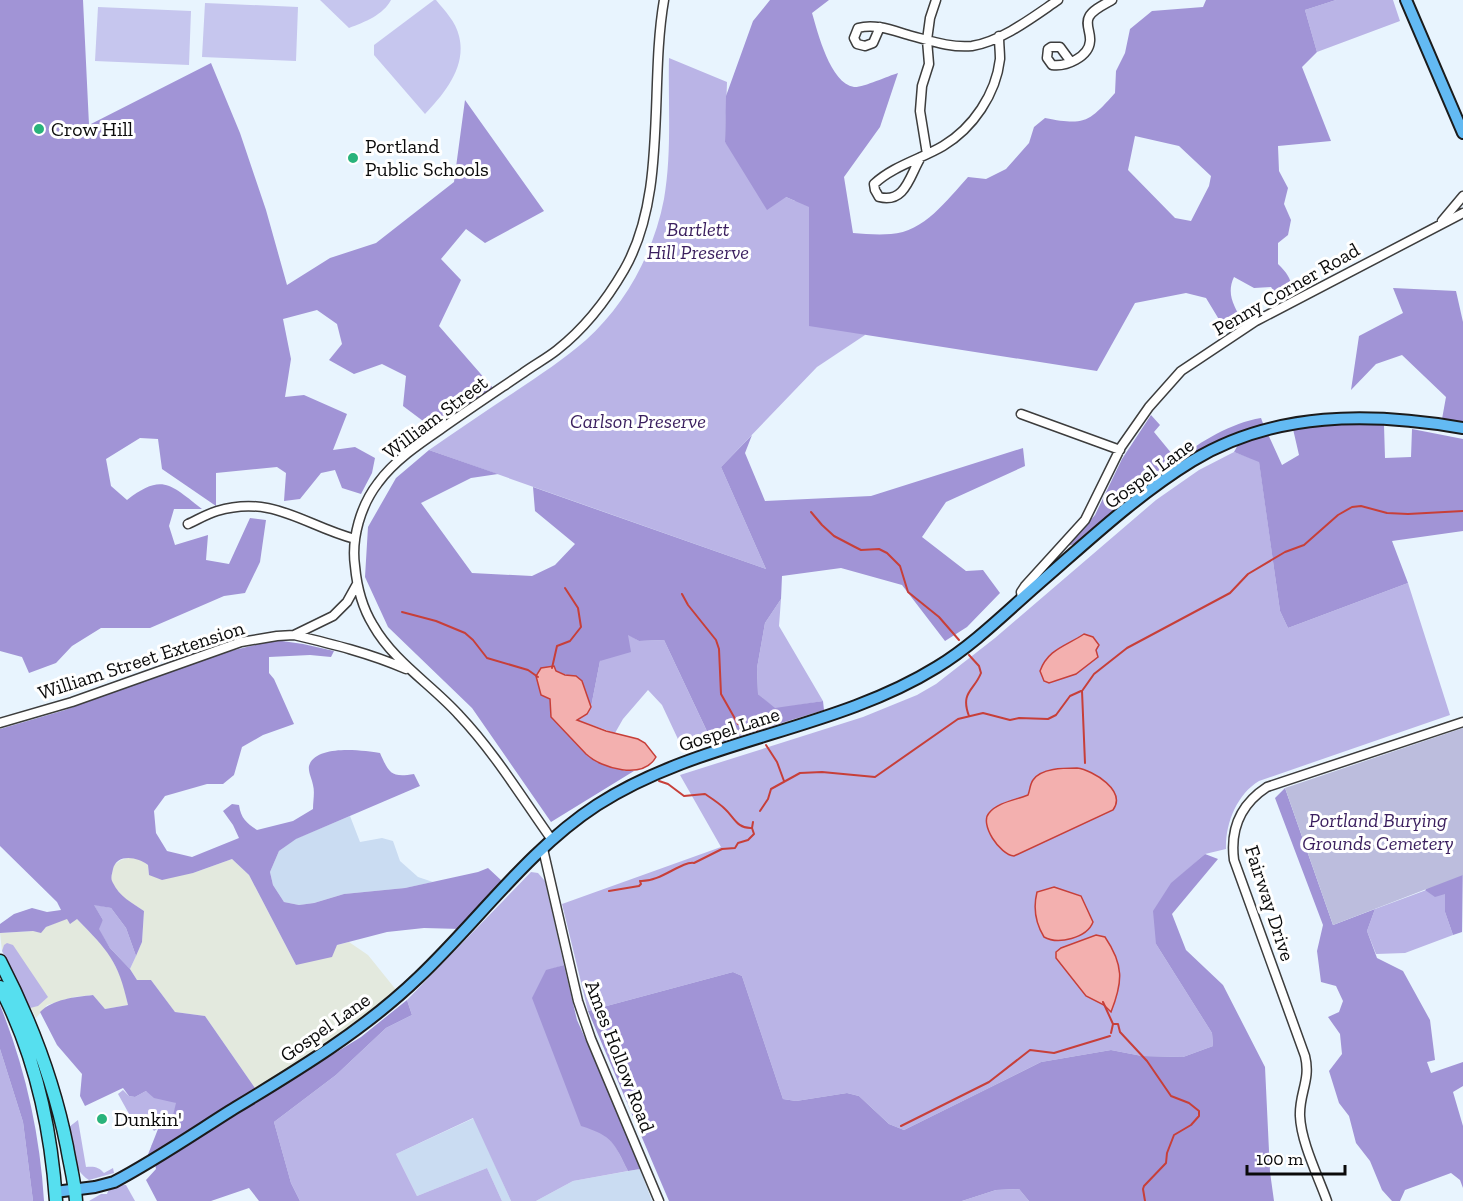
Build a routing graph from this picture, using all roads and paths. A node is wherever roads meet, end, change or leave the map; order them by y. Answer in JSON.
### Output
{"nodes":[{"id":1,"x":664,"y":0,"type":"edge"},
{"id":2,"x":936,"y":0,"type":"edge"},
{"id":3,"x":1112,"y":0,"type":"edge"},
{"id":4,"x":1410,"y":1,"type":"edge"},
{"id":5,"x":1052,"y":2,"type":"edge"},
{"id":6,"x":880,"y":27,"type":"dead end"},
{"id":7,"x":999,"y":36,"type":"junction"},
{"id":8,"x":927,"y":40,"type":"junction"},
{"id":9,"x":1071,"y":62,"type":"dead end"},
{"id":10,"x":1463,"y":133,"type":"edge"},
{"id":11,"x":924,"y":155,"type":"junction"},
{"id":12,"x":1463,"y":196,"type":"edge"},
{"id":13,"x":1463,"y":213,"type":"edge"},
{"id":14,"x":1437,"y":226,"type":"junction"},
{"id":15,"x":1021,"y":414,"type":"dead end"},
{"id":16,"x":1463,"y":428,"type":"edge"},
{"id":17,"x":1120,"y":450,"type":"junction"},
{"id":18,"x":188,"y":525,"type":"dead end"},
{"id":19,"x":355,"y":539,"type":"junction"},
{"id":20,"x":357,"y":584,"type":"junction"},
{"id":21,"x":1022,"y":598,"type":"junction"},
{"id":22,"x":294,"y":635,"type":"junction"},
{"id":23,"x":412,"y":671,"type":"junction"},
{"id":24,"x":1463,"y":722,"type":"edge"},
{"id":25,"x":0,"y":723,"type":"edge"},
{"id":26,"x":552,"y":840,"type":"junction"},
{"id":27,"x":543,"y":849,"type":"junction"},
{"id":28,"x":0,"y":961,"type":"edge"},
{"id":29,"x":0,"y":987,"type":"edge"},
{"id":30,"x":76,"y":1196,"type":"edge"},
{"id":31,"x":56,"y":1197,"type":"edge"},
{"id":32,"x":658,"y":1201,"type":"edge"},
{"id":33,"x":1327,"y":1201,"type":"edge"}],
"edges":[{"from":1,"to":19,"type":"street","name":"William Street"},
{"from":2,"to":8,"type":"street"},
{"from":3,"to":9,"type":"street"},
{"from":4,"to":10,"type":"main road"},
{"from":5,"to":7,"type":"street"},
{"from":6,"to":8,"type":"street"},
{"from":7,"to":8,"type":"street"},
{"from":7,"to":11,"type":"street"},
{"from":8,"to":11,"type":"street"},
{"from":11,"to":11,"type":"street"},
{"from":12,"to":14,"type":"street","name":"Penny Corner Road"},
{"from":13,"to":14,"type":"street","name":"Penny Corner Road"},
{"from":14,"to":17,"type":"street","name":"Penny Corner Road"},
{"from":15,"to":17,"type":"street"},
{"from":16,"to":21,"type":"main road","name":"Gospel Lane"},
{"from":17,"to":21,"type":"street","name":"Penny Corner Road"},
{"from":18,"to":19,"type":"street"},
{"from":19,"to":20,"type":"street","name":"William Street"},
{"from":20,"to":22,"type":"street","name":"William Street Extension"},
{"from":20,"to":23,"type":"street","name":"William Street"},
{"from":21,"to":26,"type":"main road","name":"Gospel Lane"},
{"from":22,"to":23,"type":"street","name":"William Street Extension"},
{"from":22,"to":25,"type":"street","name":"William Street Extension"},
{"from":23,"to":26,"type":"street","name":"William Street"},
{"from":24,"to":33,"type":"street","name":"Fairway Drive"},
{"from":26,"to":27,"type":"main road","name":"Gospel Lane"},
{"from":27,"to":30,"type":"main road","name":"Gospel Lane"},
{"from":27,"to":32,"type":"street","name":"Ames Hollow Road"},
{"from":28,"to":30,"type":"highway"},
{"from":29,"to":31,"type":"highway"},
{"from":30,"to":31,"type":"main road","name":"Gospel Lane"}]}
